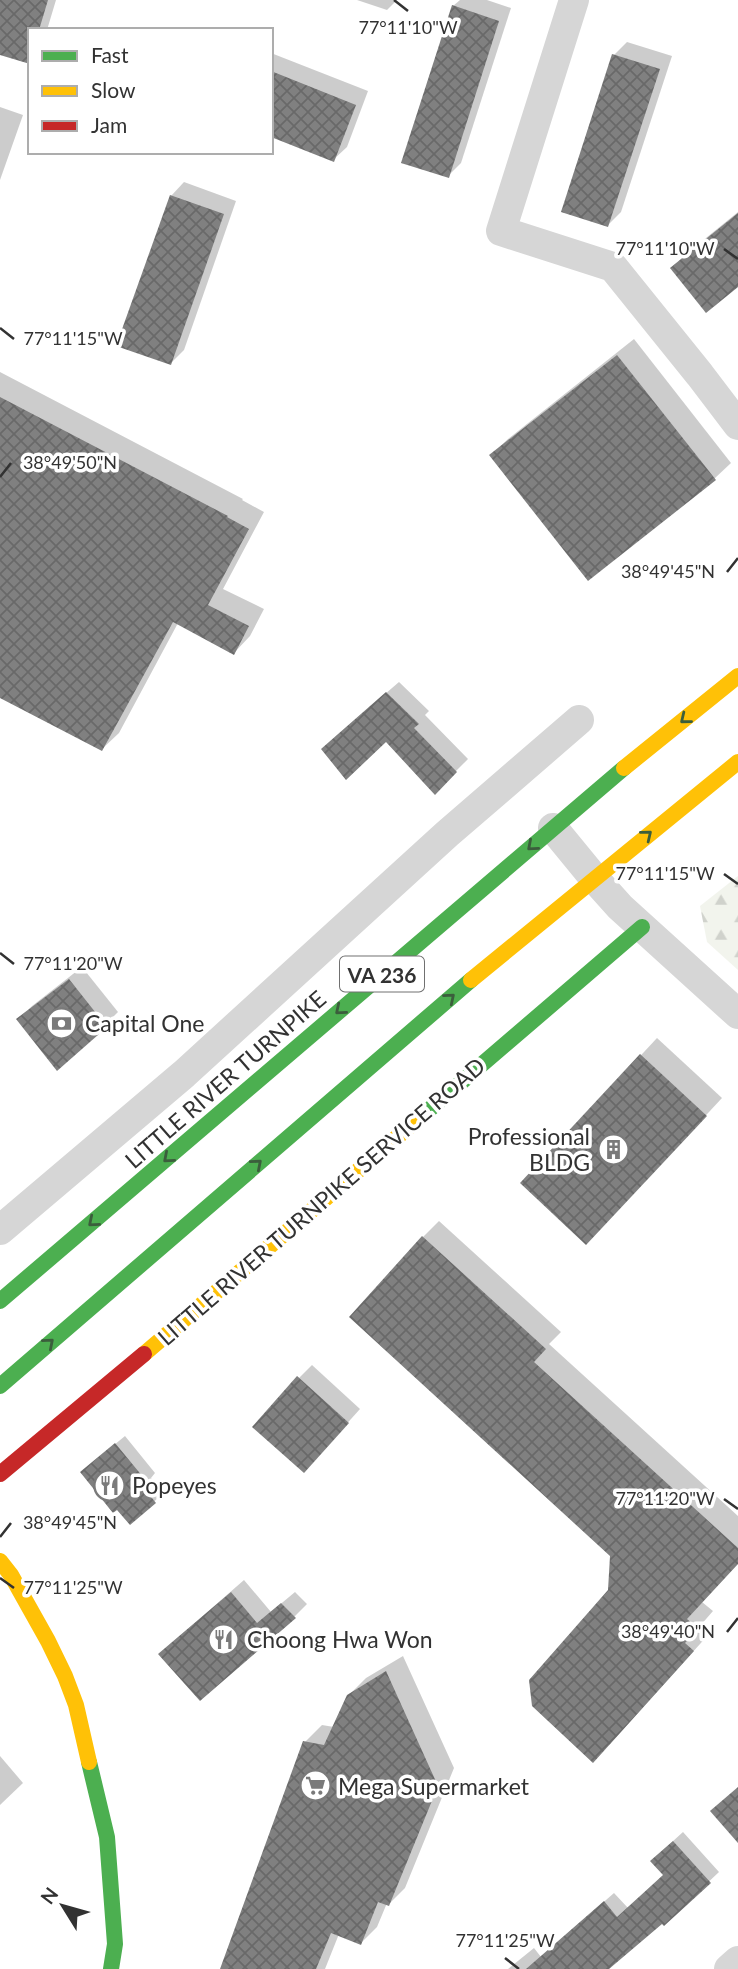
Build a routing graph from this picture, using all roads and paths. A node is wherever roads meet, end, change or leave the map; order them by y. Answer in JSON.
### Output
{"nodes":[{"id":1,"x":574,"y":0,"type":"edge"},
{"id":2,"x":738,"y":425,"type":"edge"},
{"id":3,"x":738,"y":676,"type":"edge"},
{"id":4,"x":579,"y":720,"type":"dead end"},
{"id":5,"x":738,"y":762,"type":"edge"},
{"id":6,"x":554,"y":828,"type":"junction"},
{"id":7,"x":594,"y":878,"type":"junction"},
{"id":8,"x":642,"y":927,"type":"junction"},
{"id":9,"x":738,"y":1014,"type":"edge"},
{"id":10,"x":0,"y":1230,"type":"edge"},
{"id":11,"x":0,"y":1301,"type":"edge"},
{"id":12,"x":0,"y":1386,"type":"edge"},
{"id":13,"x":0,"y":1474,"type":"edge"},
{"id":14,"x":0,"y":1561,"type":"edge"},
{"id":15,"x":738,"y":1961,"type":"edge"},
{"id":16,"x":111,"y":1969,"type":"edge"},
{"id":17,"x":729,"y":1969,"type":"edge"}],
"edges":[{"from":1,"to":2,"type":"street"},
{"from":3,"to":6,"type":"main road","name":"LITTLE RIVER TURNPIKE","number":"VA 236","one_way":true},
{"from":4,"to":10,"type":"street"},
{"from":7,"to":5,"type":"main road","number":"VA 236","one_way":true},
{"from":6,"to":7,"type":"street"},
{"from":6,"to":11,"type":"main road","name":"LITTLE RIVER TURNPIKE","number":"VA 236","one_way":true},
{"from":7,"to":8,"type":"street"},
{"from":12,"to":7,"type":"main road","number":"VA 236","one_way":true},
{"from":8,"to":9,"type":"street"},
{"from":8,"to":13,"type":"main road","name":"LITTLE RIVER TURNPIKE SERVICE ROAD"},
{"from":14,"to":16,"type":"main road"},
{"from":15,"to":17,"type":"street"}]}
